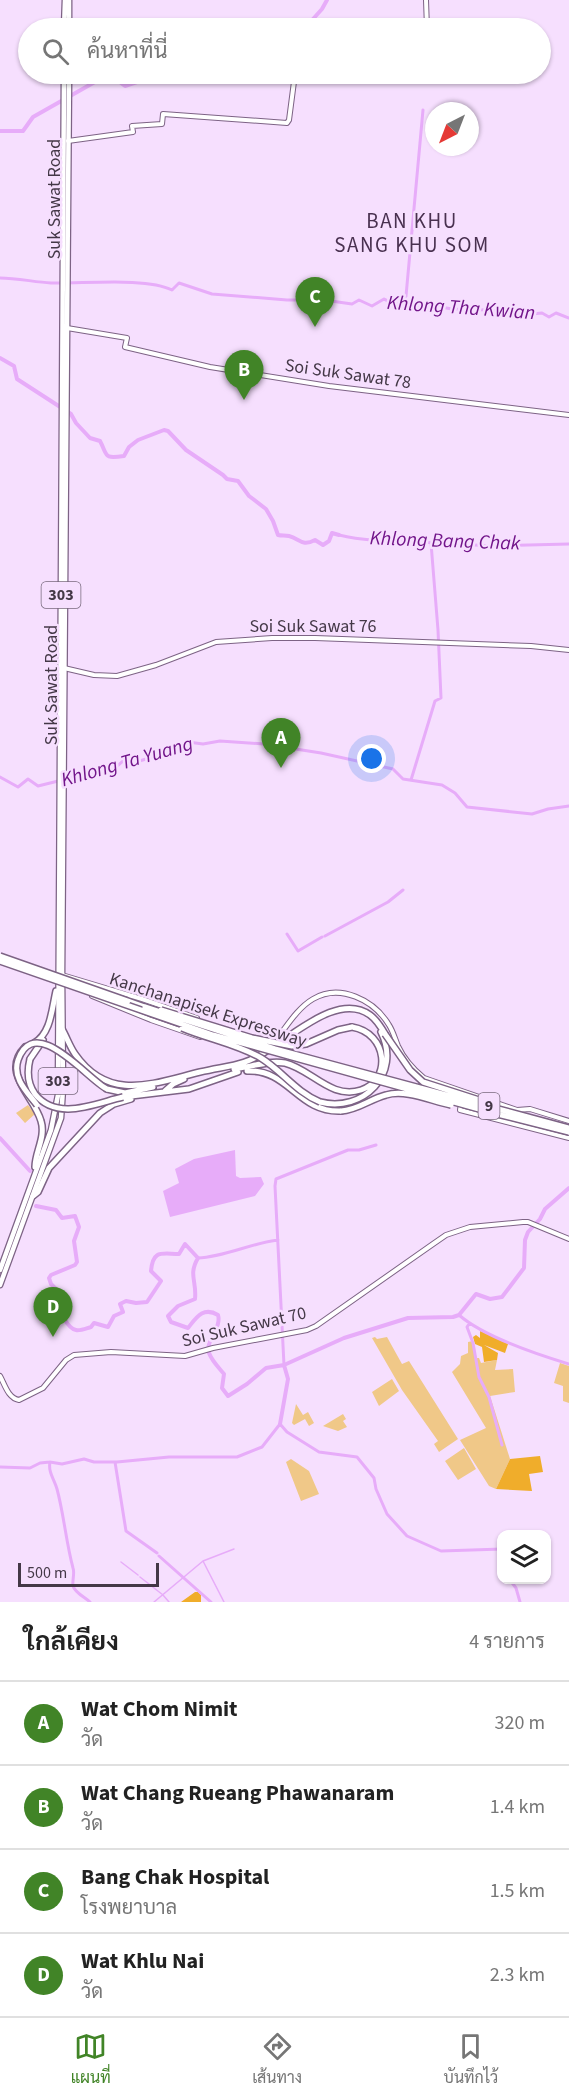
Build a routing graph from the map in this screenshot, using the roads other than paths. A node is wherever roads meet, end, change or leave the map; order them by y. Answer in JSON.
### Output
{"nodes":[{"id":1,"x":67,"y":0,"type":"edge"},
{"id":2,"x":426,"y":0,"type":"edge"},
{"id":3,"x":67,"y":18,"type":"edge"},
{"id":4,"x":427,"y":18,"type":"edge"},
{"id":5,"x":65,"y":84,"type":"edge"},
{"id":6,"x":68,"y":84,"type":"edge"},
{"id":7,"x":293,"y":84,"type":"edge"},
{"id":8,"x":66,"y":96,"type":"junction"},
{"id":9,"x":68,"y":141,"type":"junction"},
{"id":10,"x":65,"y":280,"type":"junction"},
{"id":11,"x":64,"y":288,"type":"junction"},
{"id":12,"x":67,"y":328,"type":"junction"},
{"id":13,"x":65,"y":344,"type":"junction"},
{"id":14,"x":64,"y":413,"type":"junction"},
{"id":15,"x":569,"y":415,"type":"edge"},
{"id":16,"x":569,"y":650,"type":"edge"},
{"id":17,"x":64,"y":668,"type":"junction"},
{"id":18,"x":62,"y":777,"type":"junction"},
{"id":19,"x":62,"y":804,"type":"junction"},
{"id":20,"x":0,"y":959,"type":"edge"},
{"id":21,"x":62,"y":975,"type":"junction"},
{"id":22,"x":60,"y":983,"type":"junction"},
{"id":23,"x":56,"y":991,"type":"junction"},
{"id":24,"x":145,"y":1007,"type":"junction"},
{"id":25,"x":362,"y":1011,"type":"junction"},
{"id":26,"x":156,"y":1016,"type":"junction"},
{"id":27,"x":62,"y":1029,"type":"junction"},
{"id":28,"x":231,"y":1033,"type":"junction"},
{"id":29,"x":173,"y":1079,"type":"junction"},
{"id":30,"x":408,"y":1087,"type":"junction"},
{"id":31,"x":165,"y":1091,"type":"junction"},
{"id":32,"x":462,"y":1091,"type":"junction"},
{"id":33,"x":150,"y":1093,"type":"junction"},
{"id":34,"x":479,"y":1109,"type":"junction"},
{"id":35,"x":530,"y":1109,"type":"junction"},
{"id":36,"x":518,"y":1114,"type":"junction"},
{"id":37,"x":569,"y":1121,"type":"edge"},
{"id":38,"x":524,"y":1125,"type":"junction"},
{"id":39,"x":569,"y":1130,"type":"edge"},
{"id":40,"x":569,"y":1138,"type":"edge"},
{"id":41,"x":35,"y":1167,"type":"junction"},
{"id":42,"x":34,"y":1175,"type":"junction"},
{"id":43,"x":33,"y":1196,"type":"junction"},
{"id":44,"x":569,"y":1239,"type":"edge"},
{"id":45,"x":11,"y":1246,"type":"junction"},
{"id":46,"x":0,"y":1270,"type":"edge"},
{"id":47,"x":0,"y":1285,"type":"edge"},
{"id":48,"x":0,"y":1376,"type":"edge"}],
"edges":[{"from":1,"to":3,"type":"main road"},
{"from":2,"to":4,"type":"street"},
{"from":5,"to":8,"type":"main road","name":"Suk Sawat Road","number":"303"},
{"from":6,"to":8,"type":"main road","name":"Suk Sawat Road","number":"303"},
{"from":7,"to":9,"type":"street"},
{"from":8,"to":9,"type":"main road","name":"Suk Sawat Road","number":"303"},
{"from":8,"to":10,"type":"main road","name":"Suk Sawat Road","number":"303"},
{"from":9,"to":10,"type":"main road","name":"Suk Sawat Road","number":"303"},
{"from":10,"to":11,"type":"main road","name":"Suk Sawat Road","number":"303"},
{"from":11,"to":12,"type":"main road","name":"Suk Sawat Road","number":"303"},
{"from":11,"to":13,"type":"main road","name":"Suk Sawat Road","number":"303"},
{"from":12,"to":13,"type":"main road","name":"Suk Sawat Road","number":"303"},
{"from":12,"to":15,"type":"street","name":"Soi Suk Sawat 78"},
{"from":13,"to":14,"type":"main road","name":"Suk Sawat Road","number":"303"},
{"from":14,"to":17,"type":"main road","name":"Suk Sawat Road","number":"303"},
{"from":14,"to":18,"type":"main road","name":"Suk Sawat Road","number":"303"},
{"from":16,"to":17,"type":"street","name":"Soi Suk Sawat 76"},
{"from":17,"to":18,"type":"main road","name":"Suk Sawat Road","number":"303"},
{"from":18,"to":19,"type":"main road","name":"Suk Sawat Road","number":"303"},
{"from":19,"to":21,"type":"main road","name":"Suk Sawat Road","number":"303"},
{"from":19,"to":22,"type":"main road","name":"Suk Sawat Road","number":"303"},
{"from":20,"to":24,"type":"highway","name":"Kanchanapisek Expressway","bridge":true},
{"from":20,"to":26,"type":"highway","name":"Kanchanapisek Expressway","bridge":true},
{"from":21,"to":22,"type":"main road","name":"Suk Sawat Road","number":"303"},
{"from":21,"to":28,"type":"street"},
{"from":22,"to":23,"type":"highway"},
{"from":22,"to":27,"type":"main road","name":"Suk Sawat Road","number":"303"},
{"from":22,"to":28,"type":"street"},
{"from":22,"to":42,"type":"main road","name":"Suk Sawat Road","number":"303"},
{"from":23,"to":33,"type":"highway","bridge":true},
{"from":23,"to":41,"type":"highway"},
{"from":24,"to":30,"type":"highway","name":"Kanchanapisek Expressway","bridge":true},
{"from":24,"to":31,"type":"highway","bridge":true},
{"from":25,"to":26,"type":"highway","bridge":true},
{"from":25,"to":29,"type":"highway"},
{"from":25,"to":36,"type":"highway","bridge":true},
{"from":26,"to":30,"type":"highway","name":"Kanchanapisek Expressway","bridge":true},
{"from":27,"to":29,"type":"highway"},
{"from":27,"to":43,"type":"main road","name":"Suk Sawat Road","number":"303"},
{"from":28,"to":32,"type":"street"},
{"from":29,"to":41,"type":"highway","bridge":true},
{"from":30,"to":34,"type":"highway","number":"9","bridge":true},
{"from":30,"to":36,"type":"highway","number":"9","bridge":true},
{"from":31,"to":33,"type":"highway"},
{"from":31,"to":34,"type":"highway","bridge":true},
{"from":32,"to":35,"type":"street"},
{"from":32,"to":38,"type":"street"},
{"from":33,"to":43,"type":"highway"},
{"from":34,"to":39,"type":"highway","number":"9","bridge":true},
{"from":35,"to":37,"type":"street"},
{"from":35,"to":38,"type":"street"},
{"from":36,"to":39,"type":"highway","number":"9","bridge":true},
{"from":38,"to":40,"type":"street"},
{"from":41,"to":42,"type":"highway"},
{"from":42,"to":45,"type":"main road","name":"Suk Sawat Road","number":"303"},
{"from":43,"to":45,"type":"main road","name":"Suk Sawat Road","number":"303"},
{"from":44,"to":48,"type":"street","name":"Soi Suk Sawat 70"},
{"from":45,"to":46,"type":"main road","name":"Suk Sawat Road","number":"303"},
{"from":45,"to":47,"type":"main road","name":"Suk Sawat Road","number":"303"}]}
